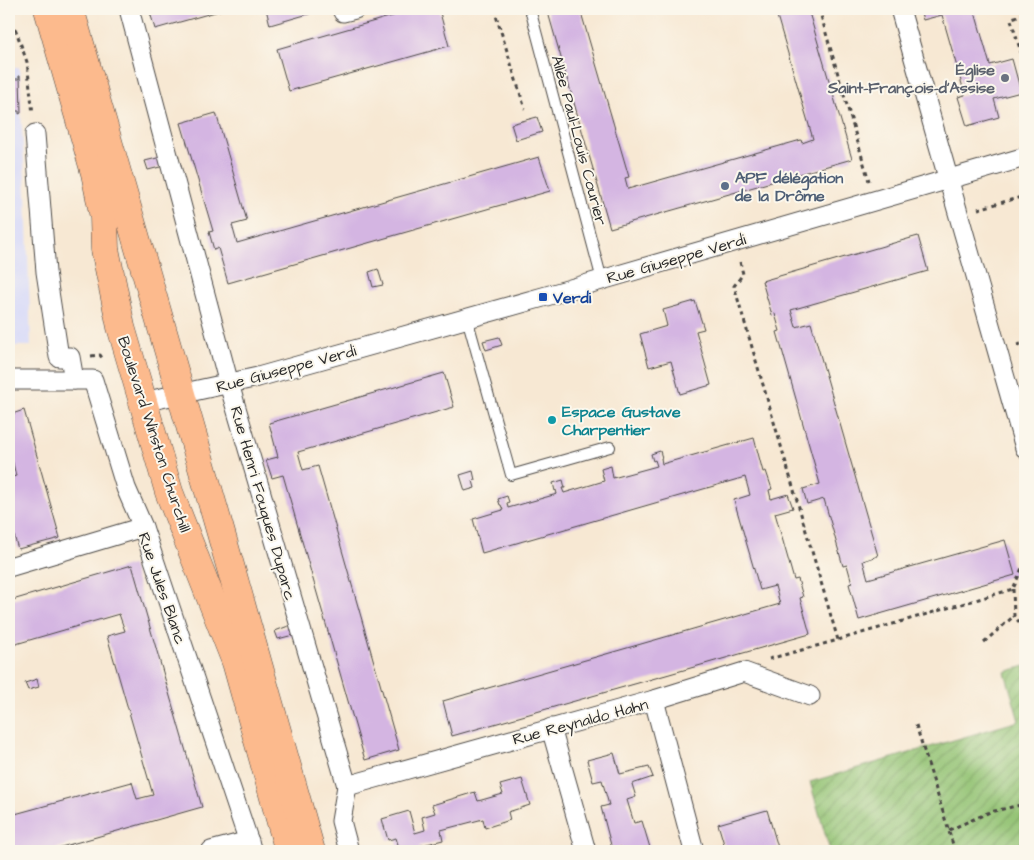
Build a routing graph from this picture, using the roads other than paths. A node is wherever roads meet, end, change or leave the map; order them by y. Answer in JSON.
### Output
{"nodes":[{"id":1,"x":48,"y":9,"type":"edge"},
{"id":2,"x":70,"y":9,"type":"edge"},
{"id":3,"x":129,"y":9,"type":"edge"},
{"id":4,"x":342,"y":9,"type":"edge"},
{"id":5,"x":355,"y":9,"type":"edge"},
{"id":6,"x":530,"y":9,"type":"edge"},
{"id":7,"x":900,"y":9,"type":"edge"},
{"id":8,"x":35,"y":134,"type":"road end"},
{"id":9,"x":1025,"y":157,"type":"edge"},
{"id":10,"x":949,"y":180,"type":"junction"},
{"id":11,"x":602,"y":280,"type":"junction"},
{"id":12,"x":467,"y":318,"type":"junction"},
{"id":13,"x":9,"y":380,"type":"edge"},
{"id":14,"x":74,"y":380,"type":"junction"},
{"id":15,"x":229,"y":384,"type":"junction"},
{"id":16,"x":181,"y":394,"type":"junction"},
{"id":17,"x":142,"y":402,"type":"junction"},
{"id":18,"x":610,"y":447,"type":"dead end"},
{"id":19,"x":1025,"y":448,"type":"edge"},
{"id":20,"x":143,"y":527,"type":"junction"},
{"id":21,"x":9,"y":567,"type":"edge"},
{"id":22,"x":810,"y":696,"type":"dead end"},
{"id":23,"x":654,"y":700,"type":"junction"},
{"id":24,"x":551,"y":728,"type":"junction"},
{"id":25,"x":348,"y":786,"type":"junction"},
{"id":26,"x":250,"y":846,"type":"edge"},
{"id":27,"x":211,"y":851,"type":"edge"},
{"id":28,"x":289,"y":851,"type":"edge"},
{"id":29,"x":311,"y":851,"type":"edge"},
{"id":30,"x":350,"y":851,"type":"edge"},
{"id":31,"x":586,"y":851,"type":"edge"},
{"id":32,"x":694,"y":851,"type":"edge"}],
"edges":[{"from":1,"to":17,"type":"main road","name":"Boulevard Winston Churchill"},
{"from":2,"to":16,"type":"main road","name":"Boulevard Winston Churchill"},
{"from":3,"to":15,"type":"street","name":"Rue Henri Fouques Duparc"},
{"from":4,"to":5,"type":"street"},
{"from":6,"to":11,"type":"lane","name":"Allée Paul-Louis Courier"},
{"from":7,"to":10,"type":"street"},
{"from":8,"to":14,"type":"street"},
{"from":9,"to":10,"type":"street","name":"Rue Giuseppe Verdi"},
{"from":10,"to":11,"type":"street","name":"Rue Giuseppe Verdi"},
{"from":10,"to":19,"type":"street"},
{"from":11,"to":12,"type":"street","name":"Rue Giuseppe Verdi"},
{"from":12,"to":15,"type":"street","name":"Rue Giuseppe Verdi"},
{"from":12,"to":18,"type":"lane"},
{"from":13,"to":14,"type":"street","name":"Rue Jules Blanc"},
{"from":14,"to":20,"type":"street","name":"Rue Jules Blanc"},
{"from":15,"to":16,"type":"street","name":"Rue Giuseppe Verdi"},
{"from":15,"to":25,"type":"street","name":"Rue Henri Fouques Duparc"},
{"from":16,"to":17,"type":"street","name":"Rue Giuseppe Verdi"},
{"from":16,"to":29,"type":"main road","name":"Boulevard Winston Churchill"},
{"from":17,"to":28,"type":"main road","name":"Boulevard Winston Churchill"},
{"from":20,"to":21,"type":"street"},
{"from":20,"to":26,"type":"street","name":"Rue Jules Blanc"},
{"from":22,"to":23,"type":"street","name":"Rue Reynaldo Hahn"},
{"from":23,"to":24,"type":"street","name":"Rue Reynaldo Hahn"},
{"from":23,"to":32,"type":"street"},
{"from":24,"to":25,"type":"street","name":"Rue Reynaldo Hahn"},
{"from":24,"to":31,"type":"street"},
{"from":25,"to":30,"type":"street","name":"Rue Henri Fouques Duparc"},
{"from":26,"to":27,"type":"street"}]}
